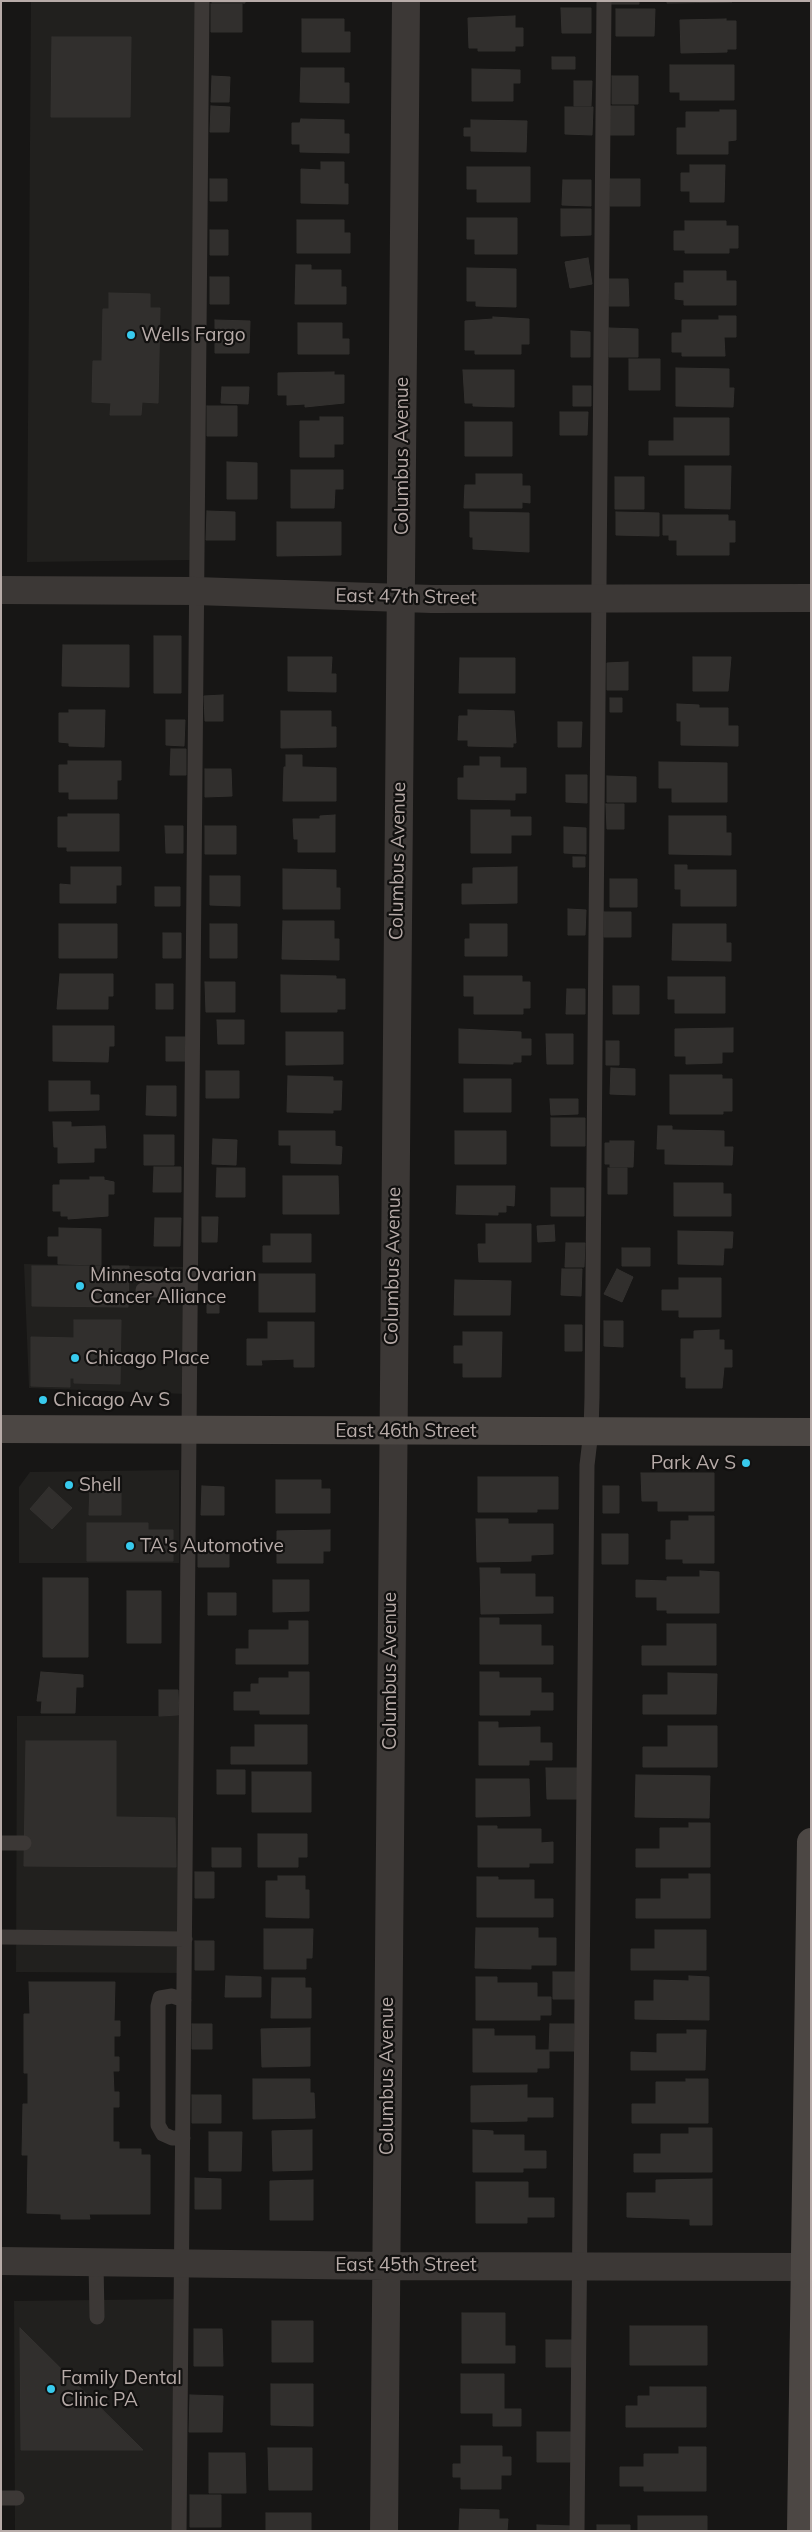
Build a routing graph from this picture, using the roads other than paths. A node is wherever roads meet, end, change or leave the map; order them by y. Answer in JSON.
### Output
{"nodes":[{"id":1,"x":202,"y":1,"type":"edge"},
{"id":2,"x":406,"y":1,"type":"edge"},
{"id":3,"x":604,"y":1,"type":"edge"},
{"id":4,"x":1,"y":590,"type":"edge"},
{"id":5,"x":196,"y":591,"type":"junction"},
{"id":6,"x":599,"y":597,"type":"junction"},
{"id":7,"x":401,"y":598,"type":"junction"},
{"id":8,"x":811,"y":598,"type":"edge"},
{"id":9,"x":143,"y":1290,"type":"dead end"},
{"id":10,"x":190,"y":1290,"type":"junction"},
{"id":11,"x":1,"y":1428,"type":"edge"},
{"id":12,"x":189,"y":1430,"type":"junction"},
{"id":13,"x":392,"y":1430,"type":"junction"},
{"id":14,"x":591,"y":1432,"type":"junction"},
{"id":15,"x":811,"y":1432,"type":"edge"},
{"id":16,"x":811,"y":1842,"type":"edge"},
{"id":17,"x":1,"y":1843,"type":"edge"},
{"id":18,"x":24,"y":1843,"type":"dead end"},
{"id":19,"x":1,"y":1937,"type":"edge"},
{"id":20,"x":185,"y":1939,"type":"junction"},
{"id":21,"x":184,"y":2000,"type":"junction"},
{"id":22,"x":183,"y":2138,"type":"junction"},
{"id":23,"x":1,"y":2261,"type":"edge"},
{"id":24,"x":96,"y":2262,"type":"junction"},
{"id":25,"x":182,"y":2264,"type":"junction"},
{"id":26,"x":578,"y":2265,"type":"junction"},
{"id":27,"x":385,"y":2266,"type":"junction"},
{"id":28,"x":807,"y":2267,"type":"edge"},
{"id":29,"x":96,"y":2317,"type":"dead end"},
{"id":30,"x":1,"y":2498,"type":"edge"},
{"id":31,"x":17,"y":2498,"type":"dead end"},
{"id":32,"x":179,"y":2531,"type":"edge"},
{"id":33,"x":384,"y":2531,"type":"edge"},
{"id":34,"x":577,"y":2531,"type":"edge"},
{"id":35,"x":801,"y":2531,"type":"edge"}],
"edges":[{"from":1,"to":5,"type":"lane"},
{"from":2,"to":7,"type":"street","name":"Columbus Avenue"},
{"from":3,"to":6,"type":"lane"},
{"from":4,"to":5,"type":"street","name":"East 47th Street"},
{"from":5,"to":7,"type":"street","name":"East 47th Street"},
{"from":5,"to":10,"type":"lane"},
{"from":6,"to":7,"type":"street","name":"East 47th Street"},
{"from":6,"to":8,"type":"street","name":"East 47th Street"},
{"from":6,"to":14,"type":"lane"},
{"from":7,"to":13,"type":"street","name":"Columbus Avenue"},
{"from":9,"to":10,"type":"lane"},
{"from":10,"to":12,"type":"lane"},
{"from":11,"to":12,"type":"main road","name":"East 46th Street"},
{"from":12,"to":13,"type":"main road","name":"East 46th Street"},
{"from":12,"to":20,"type":"lane"},
{"from":13,"to":14,"type":"main road","name":"East 46th Street"},
{"from":13,"to":27,"type":"street","name":"Columbus Avenue"},
{"from":14,"to":15,"type":"main road","name":"East 46th Street"},
{"from":14,"to":26,"type":"lane"},
{"from":16,"to":28,"type":"main road"},
{"from":17,"to":18,"type":"lane"},
{"from":19,"to":20,"type":"lane"},
{"from":20,"to":21,"type":"lane"},
{"from":21,"to":22,"type":"lane"},
{"from":21,"to":22,"type":"lane"},
{"from":22,"to":25,"type":"lane"},
{"from":23,"to":24,"type":"street","name":"East 45th Street"},
{"from":24,"to":25,"type":"street","name":"East 45th Street"},
{"from":24,"to":29,"type":"lane"},
{"from":25,"to":27,"type":"street","name":"East 45th Street"},
{"from":25,"to":32,"type":"lane"},
{"from":26,"to":27,"type":"street","name":"East 45th Street"},
{"from":26,"to":28,"type":"street","name":"East 45th Street"},
{"from":26,"to":34,"type":"lane"},
{"from":27,"to":33,"type":"street","name":"Columbus Avenue"},
{"from":28,"to":35,"type":"main road"},
{"from":30,"to":31,"type":"lane"}]}
